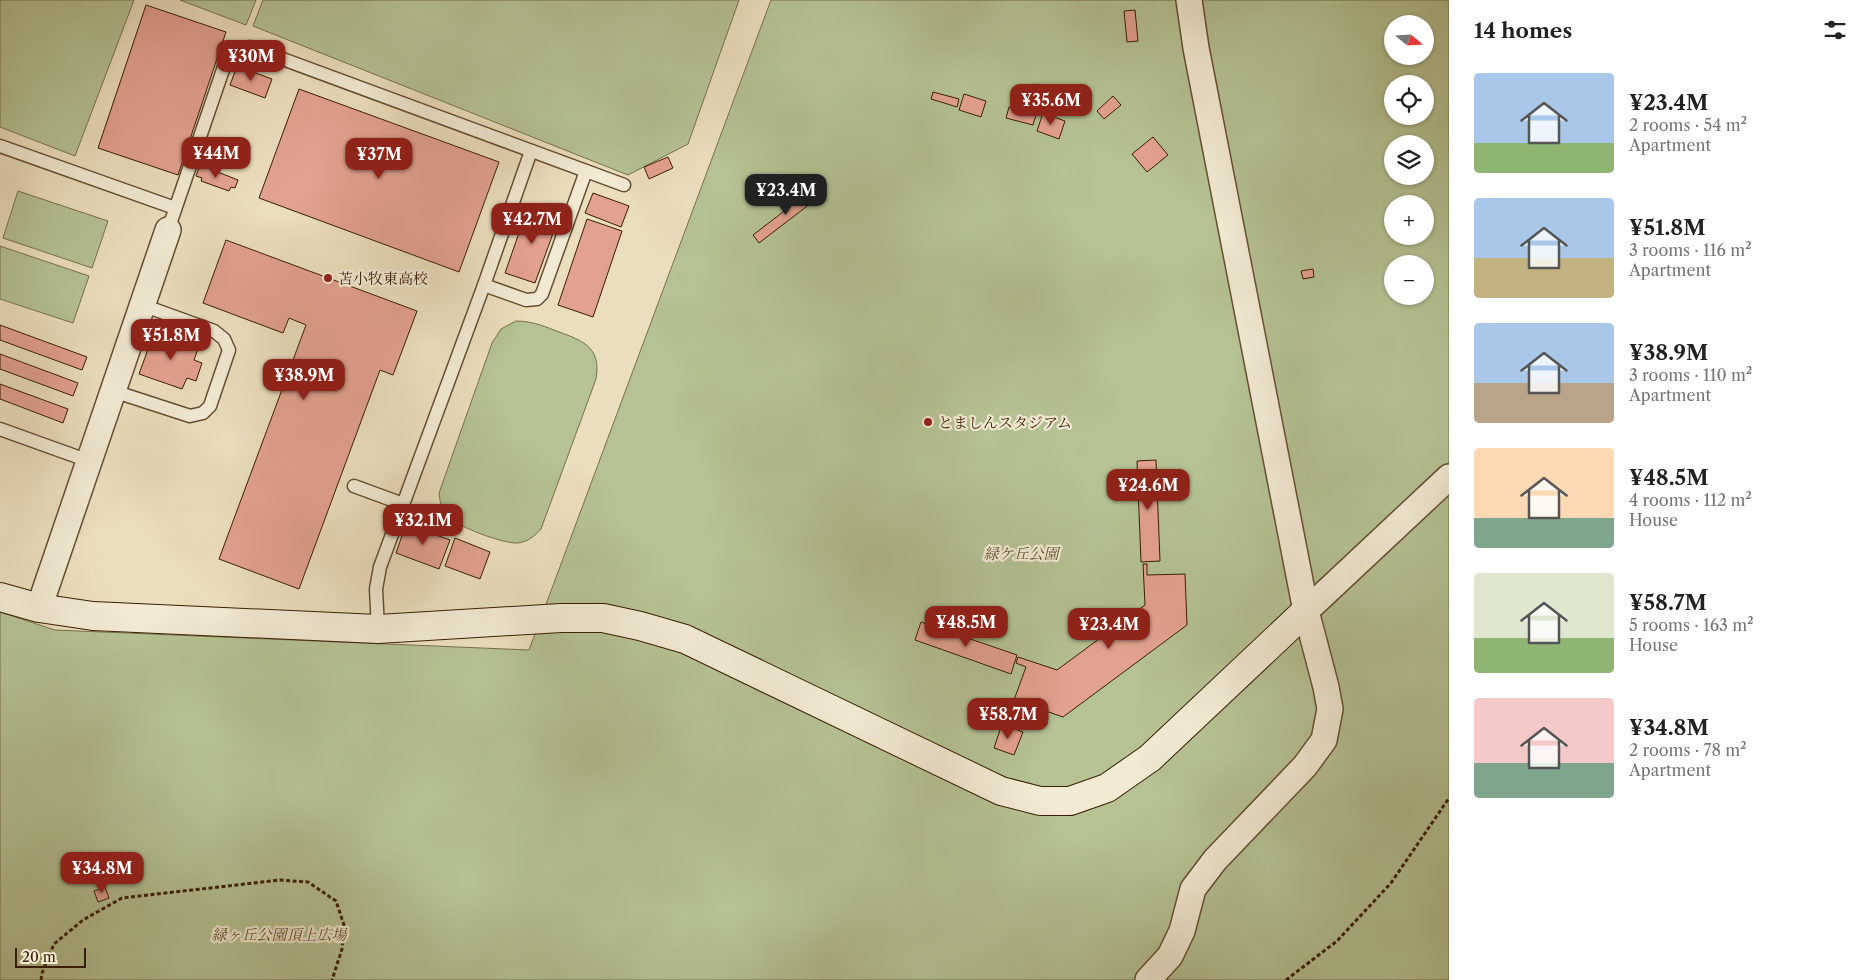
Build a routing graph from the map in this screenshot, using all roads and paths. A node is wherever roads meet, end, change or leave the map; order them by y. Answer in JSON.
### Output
{"nodes":[{"id":1,"x":1189,"y":0,"type":"edge"},
{"id":2,"x":0,"y":146,"type":"edge"},
{"id":3,"x":531,"y":151,"type":"junction"},
{"id":4,"x":586,"y":171,"type":"junction"},
{"id":5,"x":624,"y":185,"type":"dead end"},
{"id":6,"x":172,"y":219,"type":"junction"},
{"id":7,"x":484,"y":285,"type":"junction"},
{"id":8,"x":142,"y":305,"type":"junction"},
{"id":9,"x":113,"y":391,"type":"junction"},
{"id":10,"x":0,"y":429,"type":"edge"},
{"id":11,"x":89,"y":461,"type":"junction"},
{"id":12,"x":1449,"y":477,"type":"edge"},
{"id":13,"x":354,"y":486,"type":"dead end"},
{"id":14,"x":403,"y":504,"type":"junction"},
{"id":15,"x":0,"y":597,"type":"edge"},
{"id":16,"x":39,"y":608,"type":"junction"},
{"id":17,"x":1306,"y":611,"type":"junction"},
{"id":18,"x":378,"y":629,"type":"junction"},
{"id":19,"x":1449,"y":798,"type":"edge"},
{"id":20,"x":41,"y":980,"type":"edge"},
{"id":21,"x":332,"y":980,"type":"edge"},
{"id":22,"x":1148,"y":980,"type":"edge"},
{"id":23,"x":1286,"y":980,"type":"edge"}],
"edges":[{"from":1,"to":17,"type":"street"},
{"from":2,"to":6,"type":"lane"},
{"from":3,"to":4,"type":"lane"},
{"from":3,"to":6,"type":"lane"},
{"from":3,"to":7,"type":"lane"},
{"from":4,"to":5,"type":"lane"},
{"from":4,"to":7,"type":"lane"},
{"from":6,"to":8,"type":"street"},
{"from":7,"to":14,"type":"lane"},
{"from":8,"to":9,"type":"street"},
{"from":8,"to":9,"type":"lane"},
{"from":9,"to":11,"type":"street"},
{"from":10,"to":11,"type":"lane"},
{"from":11,"to":16,"type":"street"},
{"from":12,"to":17,"type":"street"},
{"from":13,"to":14,"type":"lane"},
{"from":14,"to":18,"type":"lane"},
{"from":15,"to":16,"type":"street"},
{"from":16,"to":18,"type":"street"},
{"from":17,"to":18,"type":"street"},
{"from":17,"to":22,"type":"street"},
{"from":19,"to":23,"type":"path"},
{"from":20,"to":21,"type":"path"}]}
